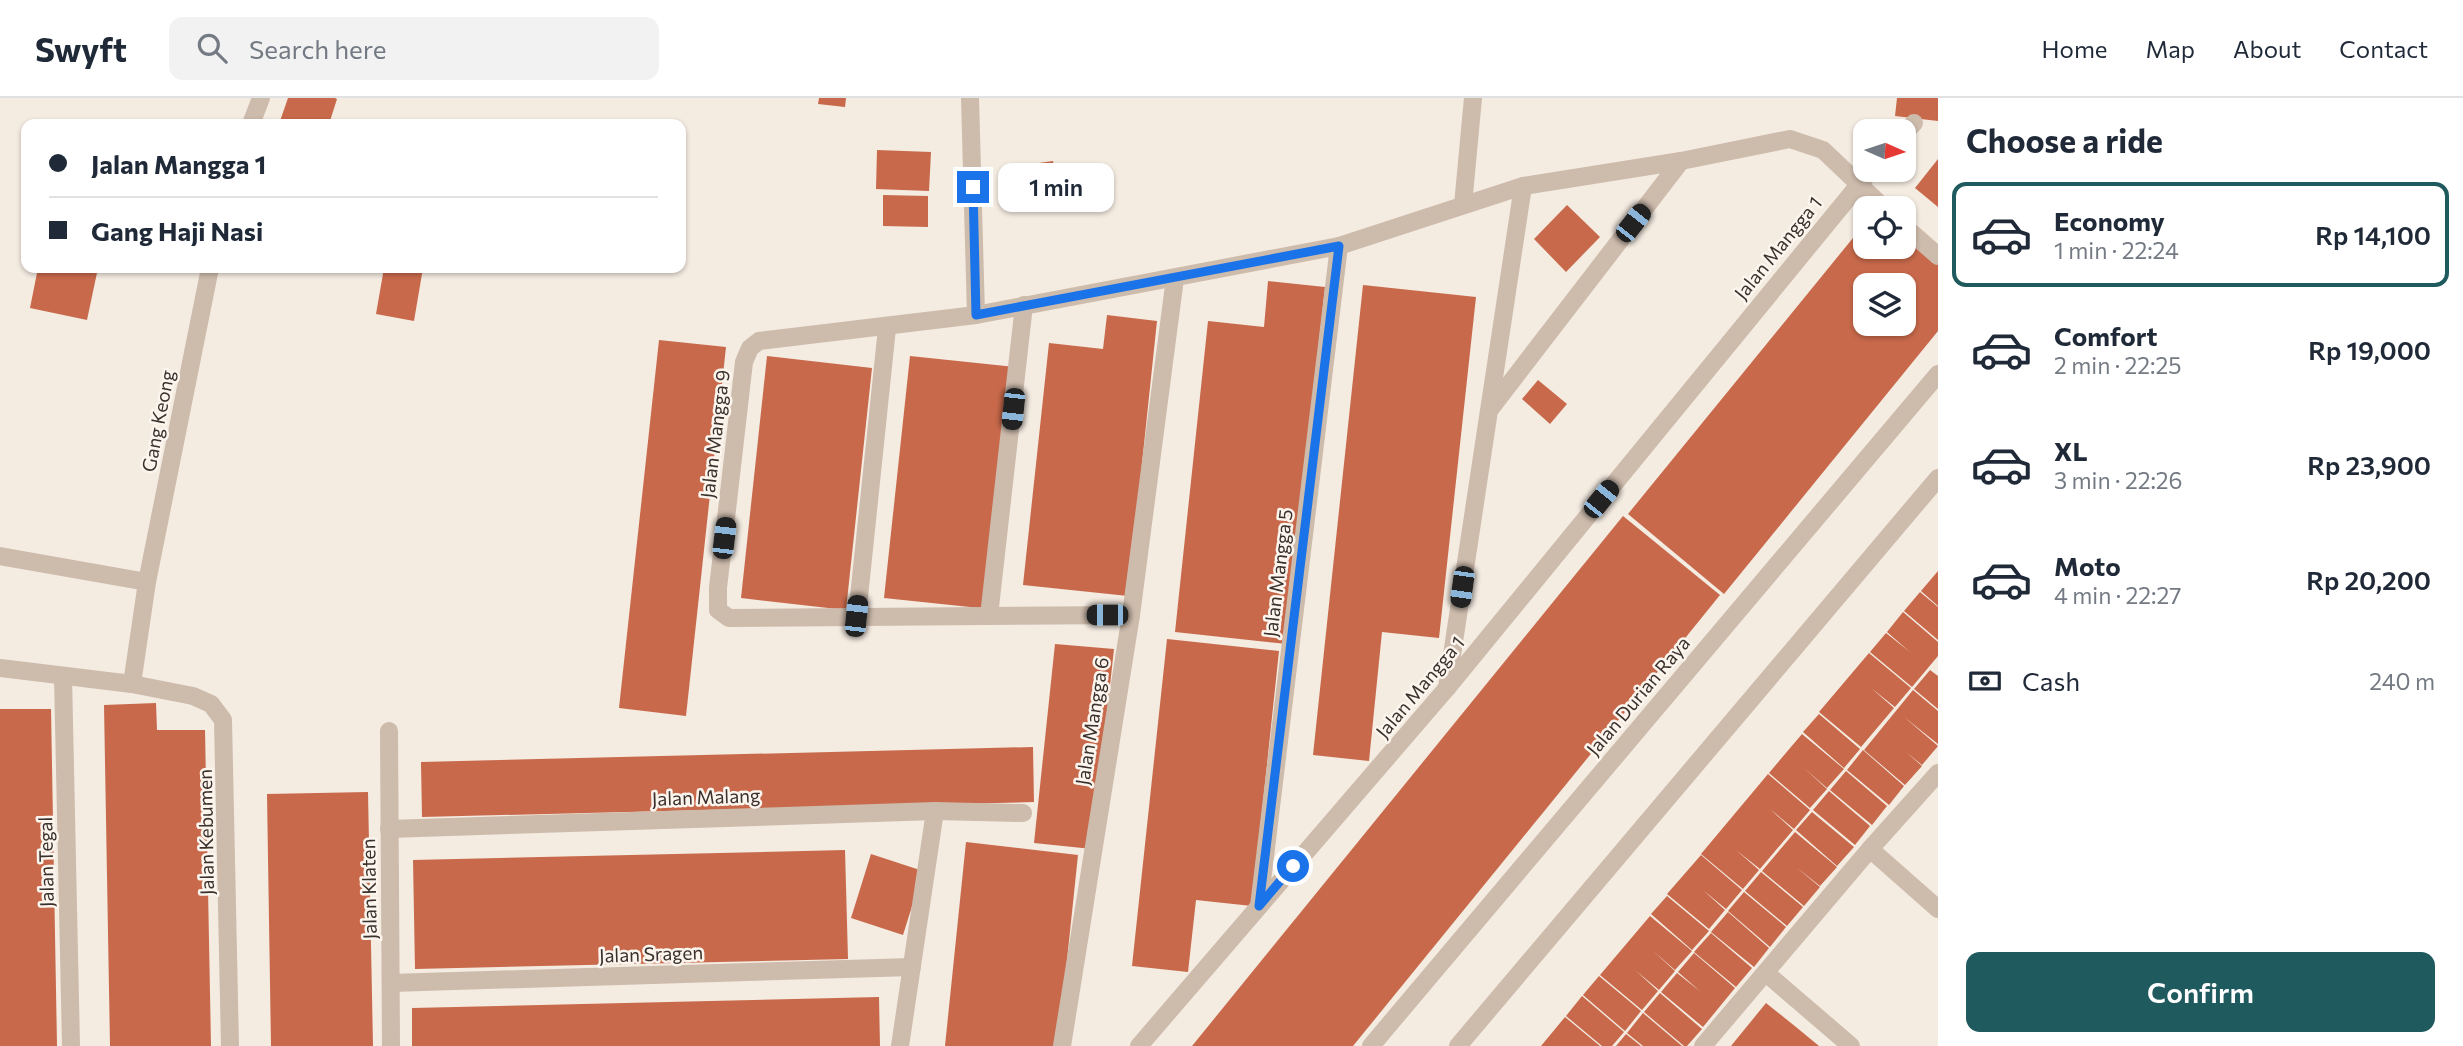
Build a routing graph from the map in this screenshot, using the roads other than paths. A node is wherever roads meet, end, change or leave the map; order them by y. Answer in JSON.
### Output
{"nodes":[{"id":1,"x":261,"y":98,"type":"edge"},
{"id":2,"x":970,"y":98,"type":"edge"},
{"id":3,"x":1473,"y":98,"type":"edge"},
{"id":4,"x":253,"y":119,"type":"edge"},
{"id":5,"x":1681,"y":161,"type":"junction"},
{"id":6,"x":1860,"y":182,"type":"edge"},
{"id":7,"x":1857,"y":185,"type":"junction"},
{"id":8,"x":1523,"y":186,"type":"junction"},
{"id":9,"x":1870,"y":196,"type":"edge"},
{"id":10,"x":1464,"y":205,"type":"junction"},
{"id":11,"x":1916,"y":237,"type":"edge"},
{"id":12,"x":1339,"y":246,"type":"junction"},
{"id":13,"x":1938,"y":256,"type":"edge"},
{"id":14,"x":210,"y":273,"type":"edge"},
{"id":15,"x":1175,"y":278,"type":"junction"},
{"id":16,"x":1024,"y":305,"type":"junction"},
{"id":17,"x":976,"y":315,"type":"junction"},
{"id":18,"x":887,"y":328,"type":"junction"},
{"id":19,"x":1938,"y":374,"type":"edge"},
{"id":20,"x":1489,"y":411,"type":"junction"},
{"id":21,"x":1938,"y":478,"type":"edge"},
{"id":22,"x":0,"y":556,"type":"edge"},
{"id":23,"x":148,"y":582,"type":"junction"},
{"id":24,"x":1131,"y":615,"type":"junction"},
{"id":25,"x":856,"y":616,"type":"junction"},
{"id":26,"x":989,"y":616,"type":"junction"},
{"id":27,"x":0,"y":668,"type":"edge"},
{"id":28,"x":63,"y":676,"type":"junction"},
{"id":29,"x":133,"y":676,"type":"junction"},
{"id":30,"x":1447,"y":688,"type":"junction"},
{"id":31,"x":389,"y":731,"type":"dead end"},
{"id":32,"x":1938,"y":773,"type":"edge"},
{"id":33,"x":935,"y":811,"type":"junction"},
{"id":34,"x":1023,"y":813,"type":"dead end"},
{"id":35,"x":389,"y":829,"type":"junction"},
{"id":36,"x":1870,"y":849,"type":"junction"},
{"id":37,"x":1259,"y":906,"type":"junction"},
{"id":38,"x":1938,"y":909,"type":"edge"},
{"id":39,"x":912,"y":967,"type":"junction"},
{"id":40,"x":1766,"y":973,"type":"junction"},
{"id":41,"x":391,"y":983,"type":"junction"},
{"id":42,"x":71,"y":1046,"type":"edge"},
{"id":43,"x":230,"y":1046,"type":"edge"},
{"id":44,"x":391,"y":1046,"type":"edge"},
{"id":45,"x":900,"y":1046,"type":"edge"},
{"id":46,"x":1062,"y":1046,"type":"edge"},
{"id":47,"x":1139,"y":1046,"type":"edge"},
{"id":48,"x":1371,"y":1046,"type":"edge"},
{"id":49,"x":1458,"y":1046,"type":"edge"},
{"id":50,"x":1703,"y":1046,"type":"edge"},
{"id":51,"x":1851,"y":1046,"type":"edge"}],
"edges":[{"from":1,"to":4,"type":"street"},
{"from":2,"to":17,"type":"street"},
{"from":3,"to":10,"type":"street"},
{"from":5,"to":7,"type":"street"},
{"from":5,"to":8,"type":"street"},
{"from":5,"to":20,"type":"street"},
{"from":6,"to":7,"type":"street","name":"Jalan Mangga 1"},
{"from":7,"to":9,"type":"street"},
{"from":7,"to":30,"type":"street","name":"Jalan Mangga 1"},
{"from":8,"to":10,"type":"street"},
{"from":8,"to":20,"type":"street"},
{"from":10,"to":12,"type":"street"},
{"from":11,"to":13,"type":"street"},
{"from":12,"to":15,"type":"street"},
{"from":12,"to":37,"type":"street","name":"Jalan Mangga 5"},
{"from":14,"to":23,"type":"street","name":"Gang Keong"},
{"from":15,"to":16,"type":"street"},
{"from":15,"to":24,"type":"street","name":"Jalan Mangga 6"},
{"from":16,"to":17,"type":"street"},
{"from":16,"to":26,"type":"street"},
{"from":17,"to":18,"type":"street"},
{"from":18,"to":25,"type":"street"},
{"from":18,"to":25,"type":"street","name":"Jalan Mangga 9"},
{"from":19,"to":48,"type":"street","name":"Jalan Durian Raya"},
{"from":20,"to":30,"type":"street"},
{"from":21,"to":49,"type":"street"},
{"from":22,"to":23,"type":"street"},
{"from":23,"to":29,"type":"street","name":"Gang Keong"},
{"from":24,"to":26,"type":"street"},
{"from":24,"to":46,"type":"street","name":"Jalan Mangga 6"},
{"from":25,"to":26,"type":"street"},
{"from":27,"to":28,"type":"street"},
{"from":28,"to":29,"type":"street"},
{"from":28,"to":42,"type":"street","name":"Jalan Tegal"},
{"from":29,"to":43,"type":"street","name":"Jalan Kebumen"},
{"from":30,"to":37,"type":"street","name":"Jalan Mangga 1"},
{"from":31,"to":35,"type":"street","name":"Jalan Klaten"},
{"from":32,"to":36,"type":"street"},
{"from":33,"to":34,"type":"street","name":"Jalan Malang"},
{"from":33,"to":35,"type":"street","name":"Jalan Malang"},
{"from":33,"to":39,"type":"street"},
{"from":35,"to":41,"type":"street","name":"Jalan Klaten"},
{"from":36,"to":38,"type":"street"},
{"from":36,"to":40,"type":"street"},
{"from":37,"to":47,"type":"street","name":"Jalan Mangga 1"},
{"from":39,"to":41,"type":"street","name":"Jalan Sragen"},
{"from":39,"to":45,"type":"street"},
{"from":40,"to":50,"type":"street"},
{"from":40,"to":51,"type":"street"},
{"from":41,"to":44,"type":"street","name":"Jalan Klaten"}]}
